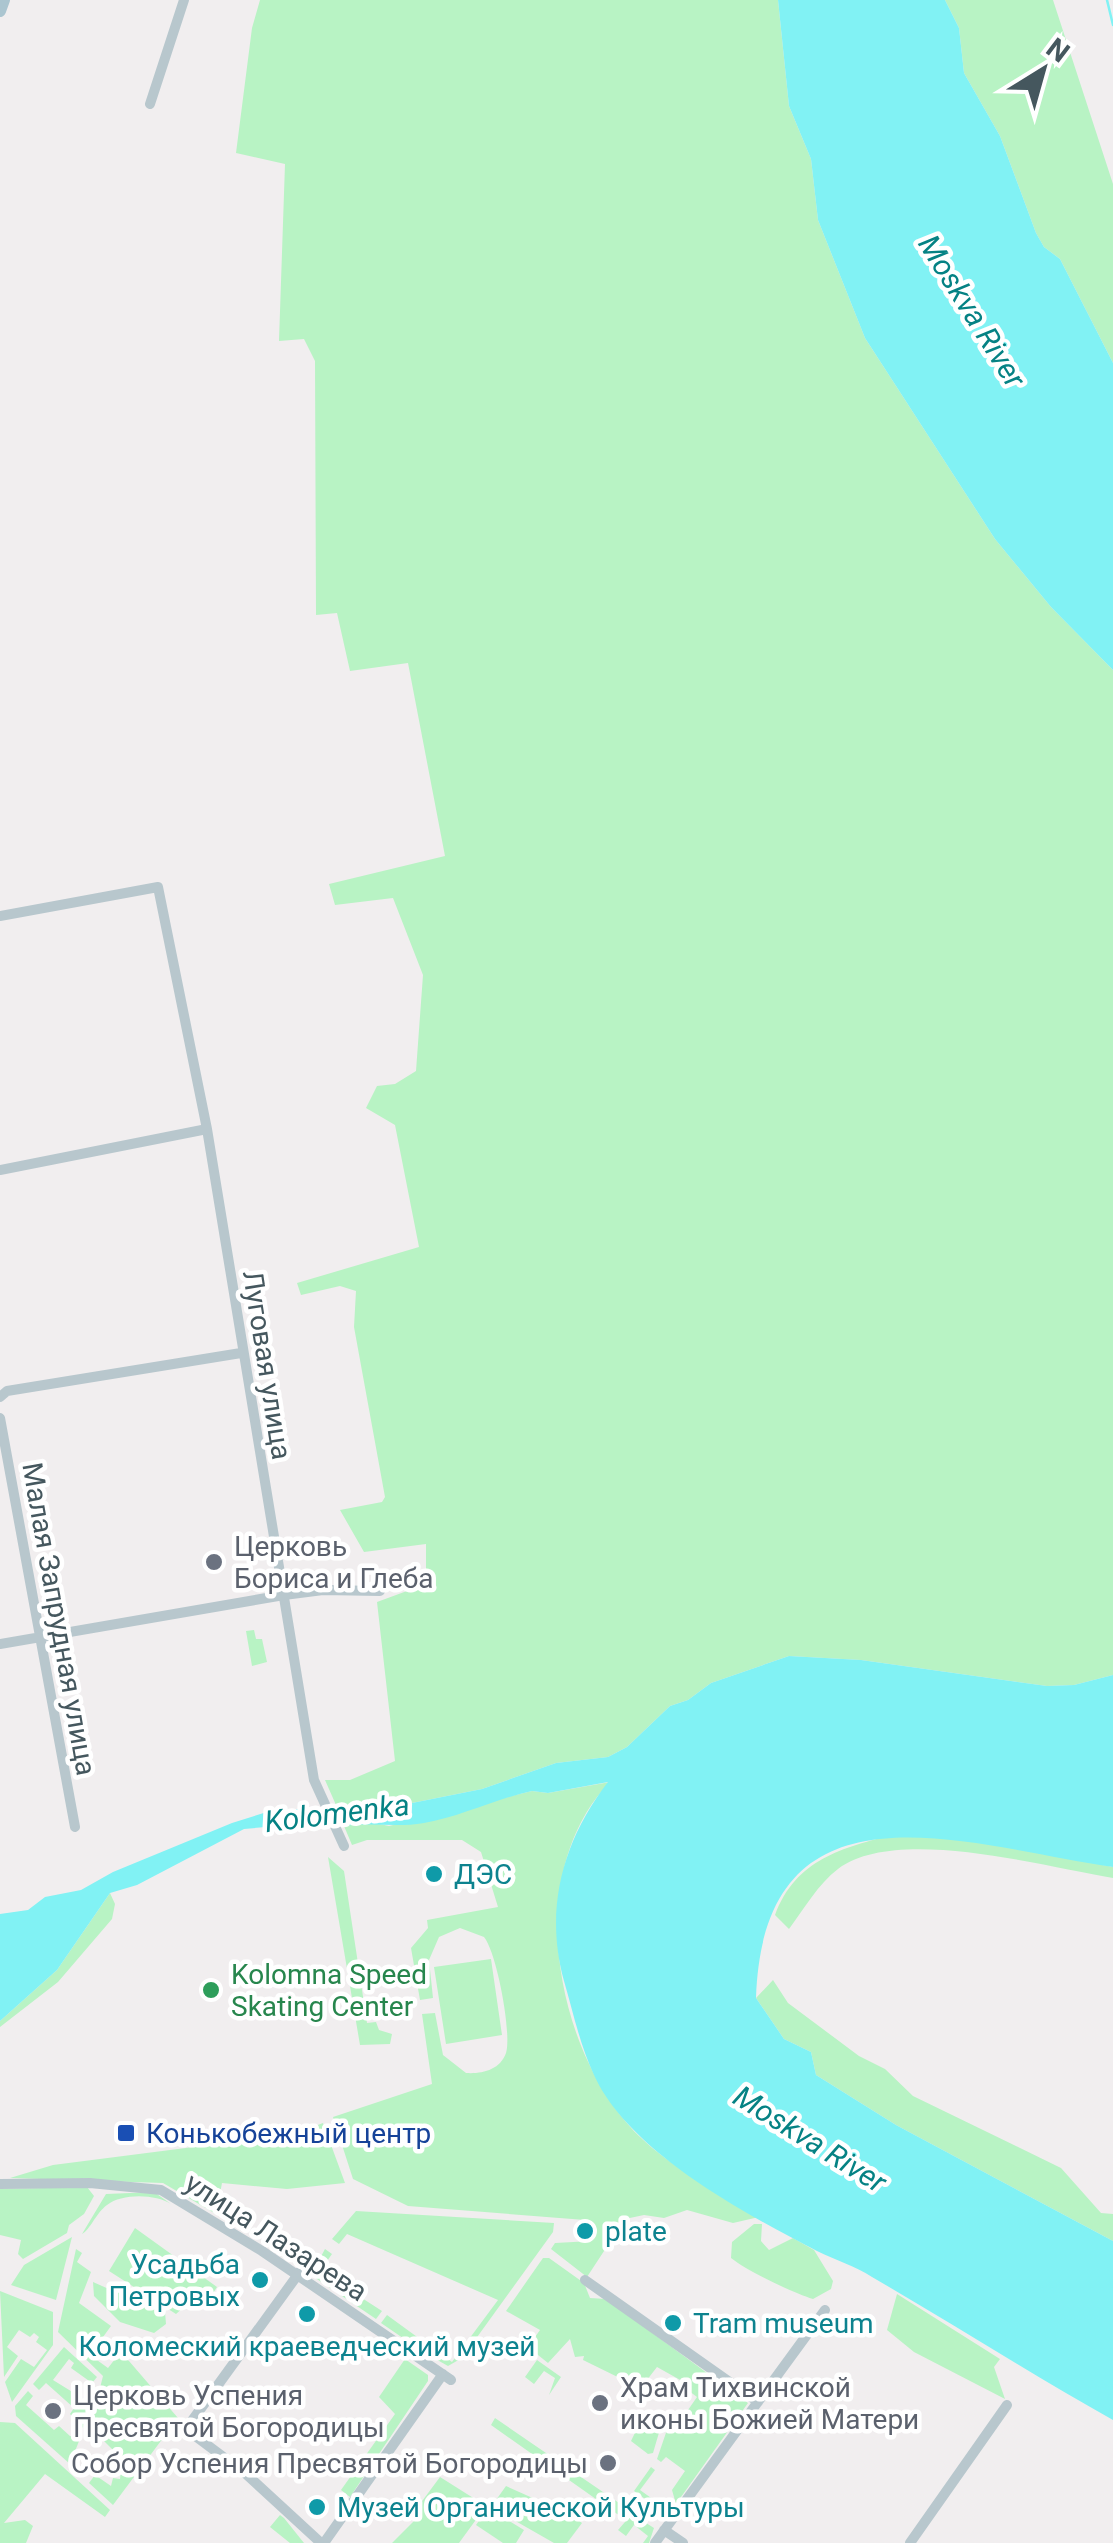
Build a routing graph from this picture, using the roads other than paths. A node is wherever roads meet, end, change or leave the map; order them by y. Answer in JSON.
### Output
{"nodes":[{"id":1,"x":4,"y":0,"type":"edge"},
{"id":2,"x":184,"y":0,"type":"edge"},
{"id":3,"x":0,"y":11,"type":"edge"},
{"id":4,"x":150,"y":104,"type":"dead end"},
{"id":5,"x":0,"y":916,"type":"edge"},
{"id":6,"x":207,"y":1129,"type":"junction"},
{"id":7,"x":0,"y":1170,"type":"edge"},
{"id":8,"x":241,"y":1354,"type":"junction"},
{"id":9,"x":0,"y":1398,"type":"edge"},
{"id":10,"x":0,"y":1418,"type":"edge"},
{"id":11,"x":380,"y":1591,"type":"dead end"},
{"id":12,"x":284,"y":1595,"type":"junction"},
{"id":13,"x":40,"y":1638,"type":"junction"},
{"id":14,"x":0,"y":1644,"type":"edge"},
{"id":15,"x":74,"y":1827,"type":"dead end"},
{"id":16,"x":344,"y":1846,"type":"dead end"},
{"id":17,"x":0,"y":2184,"type":"edge"},
{"id":18,"x":307,"y":2262,"type":"dead end"},
{"id":19,"x":297,"y":2276,"type":"junction"},
{"id":20,"x":584,"y":2280,"type":"dead end"},
{"id":21,"x":825,"y":2310,"type":"dead end"},
{"id":22,"x":758,"y":2402,"type":"junction"},
{"id":23,"x":1007,"y":2405,"type":"dead end"},
{"id":24,"x":664,"y":2530,"type":"junction"},
{"id":25,"x":322,"y":2543,"type":"edge"},
{"id":26,"x":655,"y":2543,"type":"edge"},
{"id":27,"x":683,"y":2543,"type":"edge"},
{"id":28,"x":910,"y":2543,"type":"edge"}],
"edges":[{"from":1,"to":3,"type":"main road"},
{"from":2,"to":4,"type":"street"},
{"from":5,"to":6,"type":"street","name":"Луговая улица"},
{"from":6,"to":7,"type":"street"},
{"from":6,"to":8,"type":"street","name":"Луговая улица"},
{"from":8,"to":9,"type":"street"},
{"from":8,"to":12,"type":"street","name":"Луговая улица"},
{"from":10,"to":13,"type":"street","name":"Малая Запрудная улица"},
{"from":11,"to":12,"type":"street"},
{"from":12,"to":13,"type":"street"},
{"from":12,"to":16,"type":"street","name":"Луговая улица"},
{"from":13,"to":14,"type":"street"},
{"from":13,"to":15,"type":"street","name":"Малая Запрудная улица"},
{"from":17,"to":19,"type":"street","name":"улица Лазарева"},
{"from":18,"to":19,"type":"street"},
{"from":19,"to":25,"type":"street"},
{"from":19,"to":25,"type":"street","name":"улица Лазарева"},
{"from":20,"to":22,"type":"street"},
{"from":21,"to":22,"type":"street"},
{"from":22,"to":24,"type":"street"},
{"from":23,"to":28,"type":"street"},
{"from":24,"to":26,"type":"street"},
{"from":24,"to":27,"type":"street"}]}
